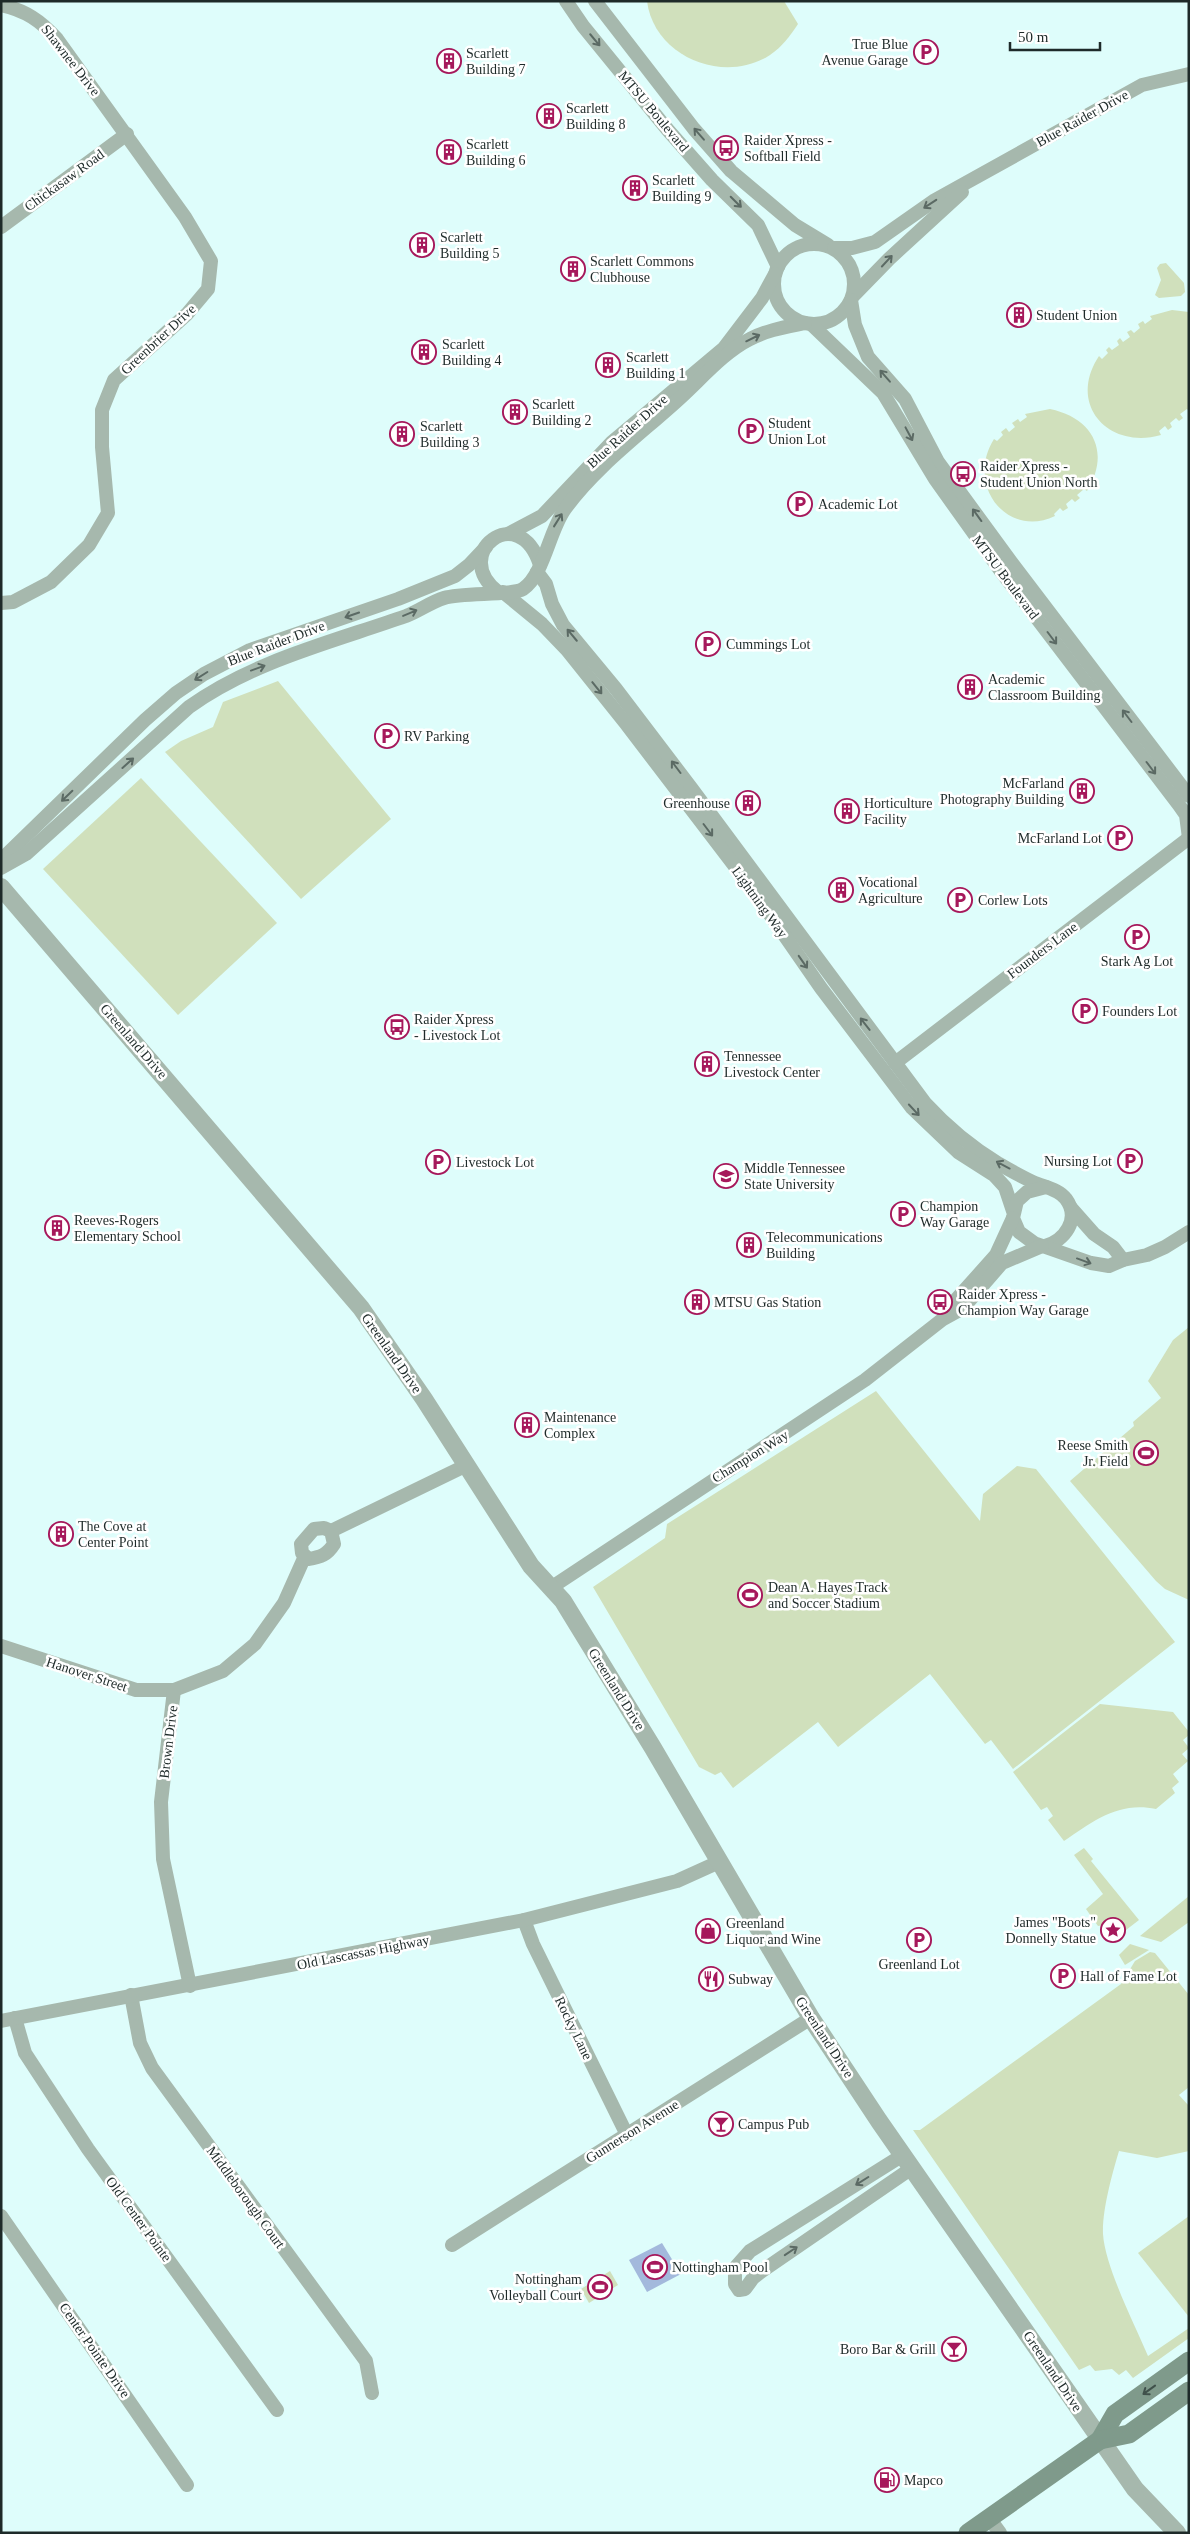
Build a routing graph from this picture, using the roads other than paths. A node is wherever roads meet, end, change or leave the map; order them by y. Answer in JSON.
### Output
{"nodes":[{"id":1,"x":566,"y":1,"type":"edge"},
{"id":2,"x":595,"y":1,"type":"edge"},
{"id":3,"x":1,"y":5,"type":"edge"},
{"id":4,"x":1189,"y":74,"type":"edge"},
{"id":5,"x":127,"y":134,"type":"junction"},
{"id":6,"x":980,"y":176,"type":"junction"},
{"id":7,"x":1,"y":227,"type":"edge"},
{"id":8,"x":831,"y":247,"type":"junction"},
{"id":9,"x":776,"y":271,"type":"junction"},
{"id":10,"x":852,"y":298,"type":"junction"},
{"id":11,"x":808,"y":323,"type":"junction"},
{"id":12,"x":508,"y":534,"type":"junction"},
{"id":13,"x":486,"y":546,"type":"junction"},
{"id":14,"x":538,"y":568,"type":"junction"},
{"id":15,"x":500,"y":592,"type":"junction"},
{"id":16,"x":1,"y":603,"type":"edge"},
{"id":17,"x":1189,"y":796,"type":"edge"},
{"id":18,"x":1189,"y":838,"type":"edge"},
{"id":19,"x":1,"y":860,"type":"edge"},
{"id":20,"x":1,"y":868,"type":"edge"},
{"id":21,"x":1,"y":887,"type":"edge"},
{"id":22,"x":895,"y":1063,"type":"junction"},
{"id":23,"x":1047,"y":1187,"type":"junction"},
{"id":24,"x":1071,"y":1208,"type":"junction"},
{"id":25,"x":1013,"y":1215,"type":"junction"},
{"id":26,"x":1189,"y":1232,"type":"edge"},
{"id":27,"x":1043,"y":1246,"type":"junction"},
{"id":28,"x":1123,"y":1260,"type":"junction"},
{"id":29,"x":943,"y":1319,"type":"junction"},
{"id":30,"x":467,"y":1466,"type":"junction"},
{"id":31,"x":331,"y":1531,"type":"junction"},
{"id":32,"x":305,"y":1556,"type":"junction"},
{"id":33,"x":552,"y":1588,"type":"junction"},
{"id":34,"x":1,"y":1646,"type":"edge"},
{"id":35,"x":174,"y":1690,"type":"junction"},
{"id":36,"x":719,"y":1862,"type":"junction"},
{"id":37,"x":524,"y":1920,"type":"junction"},
{"id":38,"x":190,"y":1986,"type":"junction"},
{"id":39,"x":131,"y":1995,"type":"junction"},
{"id":40,"x":15,"y":2018,"type":"junction"},
{"id":41,"x":811,"y":2018,"type":"junction"},
{"id":42,"x":1,"y":2021,"type":"edge"},
{"id":43,"x":627,"y":2134,"type":"junction"},
{"id":44,"x":908,"y":2162,"type":"junction"},
{"id":45,"x":1,"y":2216,"type":"edge"},
{"id":46,"x":452,"y":2245,"type":"dead end"},
{"id":47,"x":1189,"y":2361,"type":"edge"},
{"id":48,"x":1189,"y":2391,"type":"edge"},
{"id":49,"x":372,"y":2393,"type":"dead end"},
{"id":50,"x":277,"y":2410,"type":"dead end"},
{"id":51,"x":1100,"y":2440,"type":"junction"},
{"id":52,"x":187,"y":2485,"type":"dead end"},
{"id":53,"x":995,"y":2525,"type":"edge"},
{"id":54,"x":968,"y":2533,"type":"edge"},
{"id":55,"x":1176,"y":2533,"type":"edge"}],
"edges":[{"from":1,"to":9,"type":"street","name":"MTSU Boulevard","one_way":true},
{"from":8,"to":2,"type":"street","name":"MTSU Boulevard","one_way":true},
{"from":3,"to":5,"type":"street","name":"Shawnee Drive"},
{"from":4,"to":6,"type":"street","name":"Blue Raider Drive"},
{"from":5,"to":7,"type":"street","name":"Chickasaw Road"},
{"from":5,"to":16,"type":"street","name":"Greenbrier Drive"},
{"from":6,"to":8,"type":"street","name":"Blue Raider Drive","one_way":true},
{"from":10,"to":6,"type":"street","name":"Blue Raider Drive","one_way":true},
{"from":8,"to":9,"type":"street"},
{"from":8,"to":10,"type":"street"},
{"from":9,"to":11,"type":"street"},
{"from":9,"to":12,"type":"street","name":"Blue Raider Drive"},
{"from":10,"to":11,"type":"street"},
{"from":17,"to":10,"type":"street","name":"MTSU Boulevard","one_way":true},
{"from":14,"to":11,"type":"street","name":"Blue Raider Drive","one_way":true},
{"from":11,"to":18,"type":"street","name":"MTSU Boulevard","one_way":true},
{"from":12,"to":13,"type":"street"},
{"from":12,"to":14,"type":"street"},
{"from":13,"to":15,"type":"street"},
{"from":13,"to":19,"type":"street","name":"Blue Raider Drive","one_way":true},
{"from":14,"to":15,"type":"street"},
{"from":22,"to":14,"type":"street","name":"Lightning Way","one_way":true},
{"from":20,"to":15,"type":"street","name":"Blue Raider Drive","one_way":true},
{"from":15,"to":25,"type":"street","name":"Lightning Way","one_way":true},
{"from":18,"to":22,"type":"street","name":"Founders Lane"},
{"from":21,"to":30,"type":"street","name":"Greenland Drive"},
{"from":23,"to":22,"type":"street","name":"Lightning Way","one_way":true},
{"from":23,"to":24,"type":"street"},
{"from":23,"to":25,"type":"street"},
{"from":24,"to":27,"type":"street"},
{"from":24,"to":28,"type":"street"},
{"from":25,"to":27,"type":"street"},
{"from":25,"to":29,"type":"street","name":"Champion Way"},
{"from":26,"to":28,"type":"street"},
{"from":27,"to":28,"type":"street","one_way":true},
{"from":27,"to":29,"type":"street","name":"Champion Way"},
{"from":29,"to":33,"type":"street","name":"Champion Way"},
{"from":30,"to":31,"type":"street","name":"Brown Drive"},
{"from":30,"to":33,"type":"street","name":"Greenland Drive"},
{"from":31,"to":32,"type":"street"},
{"from":31,"to":32,"type":"street","name":"Brown Drive"},
{"from":32,"to":35,"type":"street","name":"Brown Drive"},
{"from":33,"to":36,"type":"street","name":"Greenland Drive"},
{"from":34,"to":35,"type":"street","name":"Hanover Street"},
{"from":35,"to":38,"type":"street","name":"Brown Drive"},
{"from":36,"to":37,"type":"street","name":"Old Lascassas Highway"},
{"from":36,"to":41,"type":"street","name":"Greenland Drive"},
{"from":37,"to":38,"type":"street","name":"Old Lascassas Highway"},
{"from":37,"to":43,"type":"street","name":"Rocky Lane"},
{"from":38,"to":39,"type":"street","name":"Old Lascassas Highway"},
{"from":39,"to":40,"type":"street","name":"Old Lascassas Highway"},
{"from":39,"to":49,"type":"street","name":"Middleborough Court"},
{"from":40,"to":42,"type":"street","name":"Old Lascassas Highway"},
{"from":40,"to":50,"type":"street","name":"Old Center Pointe"},
{"from":41,"to":43,"type":"street","name":"Gunnerson Avenue"},
{"from":41,"to":44,"type":"street","name":"Greenland Drive"},
{"from":43,"to":46,"type":"street","name":"Gunnerson Avenue"},
{"from":44,"to":44,"type":"street","one_way":true},
{"from":44,"to":51,"type":"street","name":"Greenland Drive"},
{"from":45,"to":52,"type":"street","name":"Center Pointe Drive"},
{"from":47,"to":51,"type":"main road","one_way":true},
{"from":48,"to":51,"type":"main road"},
{"from":51,"to":53,"type":"main road"},
{"from":51,"to":55,"type":"street","name":"Greenland Drive"},
{"from":53,"to":54,"type":"main road"}]}
